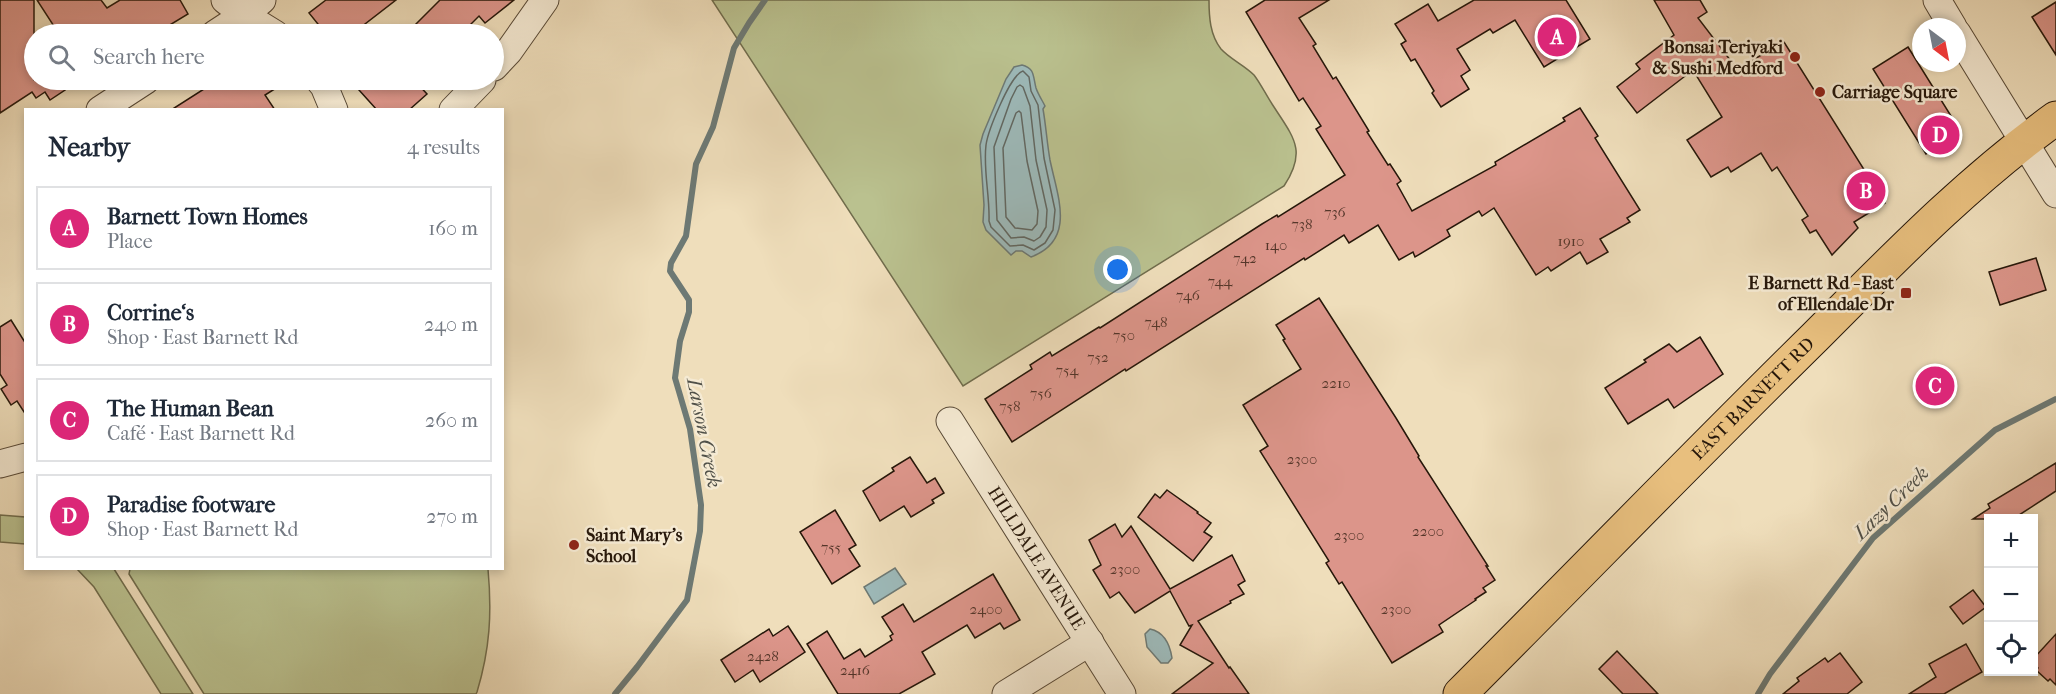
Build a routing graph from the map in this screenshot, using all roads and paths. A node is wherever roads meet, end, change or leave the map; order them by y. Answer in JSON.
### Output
{"nodes":[{"id":1,"x":545,"y":0,"type":"edge"},
{"id":2,"x":1937,"y":0,"type":"edge"},
{"id":3,"x":244,"y":5,"type":"edge"},
{"id":4,"x":1948,"y":18,"type":"edge"},
{"id":5,"x":225,"y":24,"type":"edge"},
{"id":6,"x":264,"y":24,"type":"edge"},
{"id":7,"x":1966,"y":48,"type":"edge"},
{"id":8,"x":504,"y":56,"type":"edge"},
{"id":9,"x":131,"y":90,"type":"edge"},
{"id":10,"x":326,"y":90,"type":"edge"},
{"id":11,"x":472,"y":90,"type":"edge"},
{"id":12,"x":103,"y":108,"type":"edge"},
{"id":13,"x":333,"y":108,"type":"edge"},
{"id":14,"x":455,"y":108,"type":"edge"},
{"id":15,"x":2056,"y":118,"type":"edge"},
{"id":16,"x":2024,"y":142,"type":"junction"},
{"id":17,"x":2056,"y":194,"type":"edge"},
{"id":18,"x":950,"y":421,"type":"dead end"},
{"id":19,"x":24,"y":458,"type":"edge"},
{"id":20,"x":0,"y":464,"type":"edge"},
{"id":21,"x":1090,"y":642,"type":"junction"},
{"id":22,"x":1006,"y":694,"type":"edge"},
{"id":23,"x":1122,"y":694,"type":"edge"},
{"id":24,"x":1460,"y":694,"type":"edge"}],
"edges":[{"from":1,"to":8,"type":"street"},
{"from":2,"to":4,"type":"street"},
{"from":3,"to":5,"type":"street"},
{"from":3,"to":6,"type":"street"},
{"from":7,"to":16,"type":"street"},
{"from":9,"to":12,"type":"street"},
{"from":10,"to":13,"type":"street"},
{"from":11,"to":14,"type":"street"},
{"from":15,"to":16,"type":"main road","name":"EAST BARNETT RD"},
{"from":16,"to":17,"type":"street"},
{"from":16,"to":24,"type":"main road","name":"EAST BARNETT RD"},
{"from":18,"to":21,"type":"street","name":"HILLDALE AVENUE"},
{"from":19,"to":20,"type":"street"},
{"from":21,"to":22,"type":"street"},
{"from":21,"to":23,"type":"street","name":"HILLDALE AVENUE"}]}
